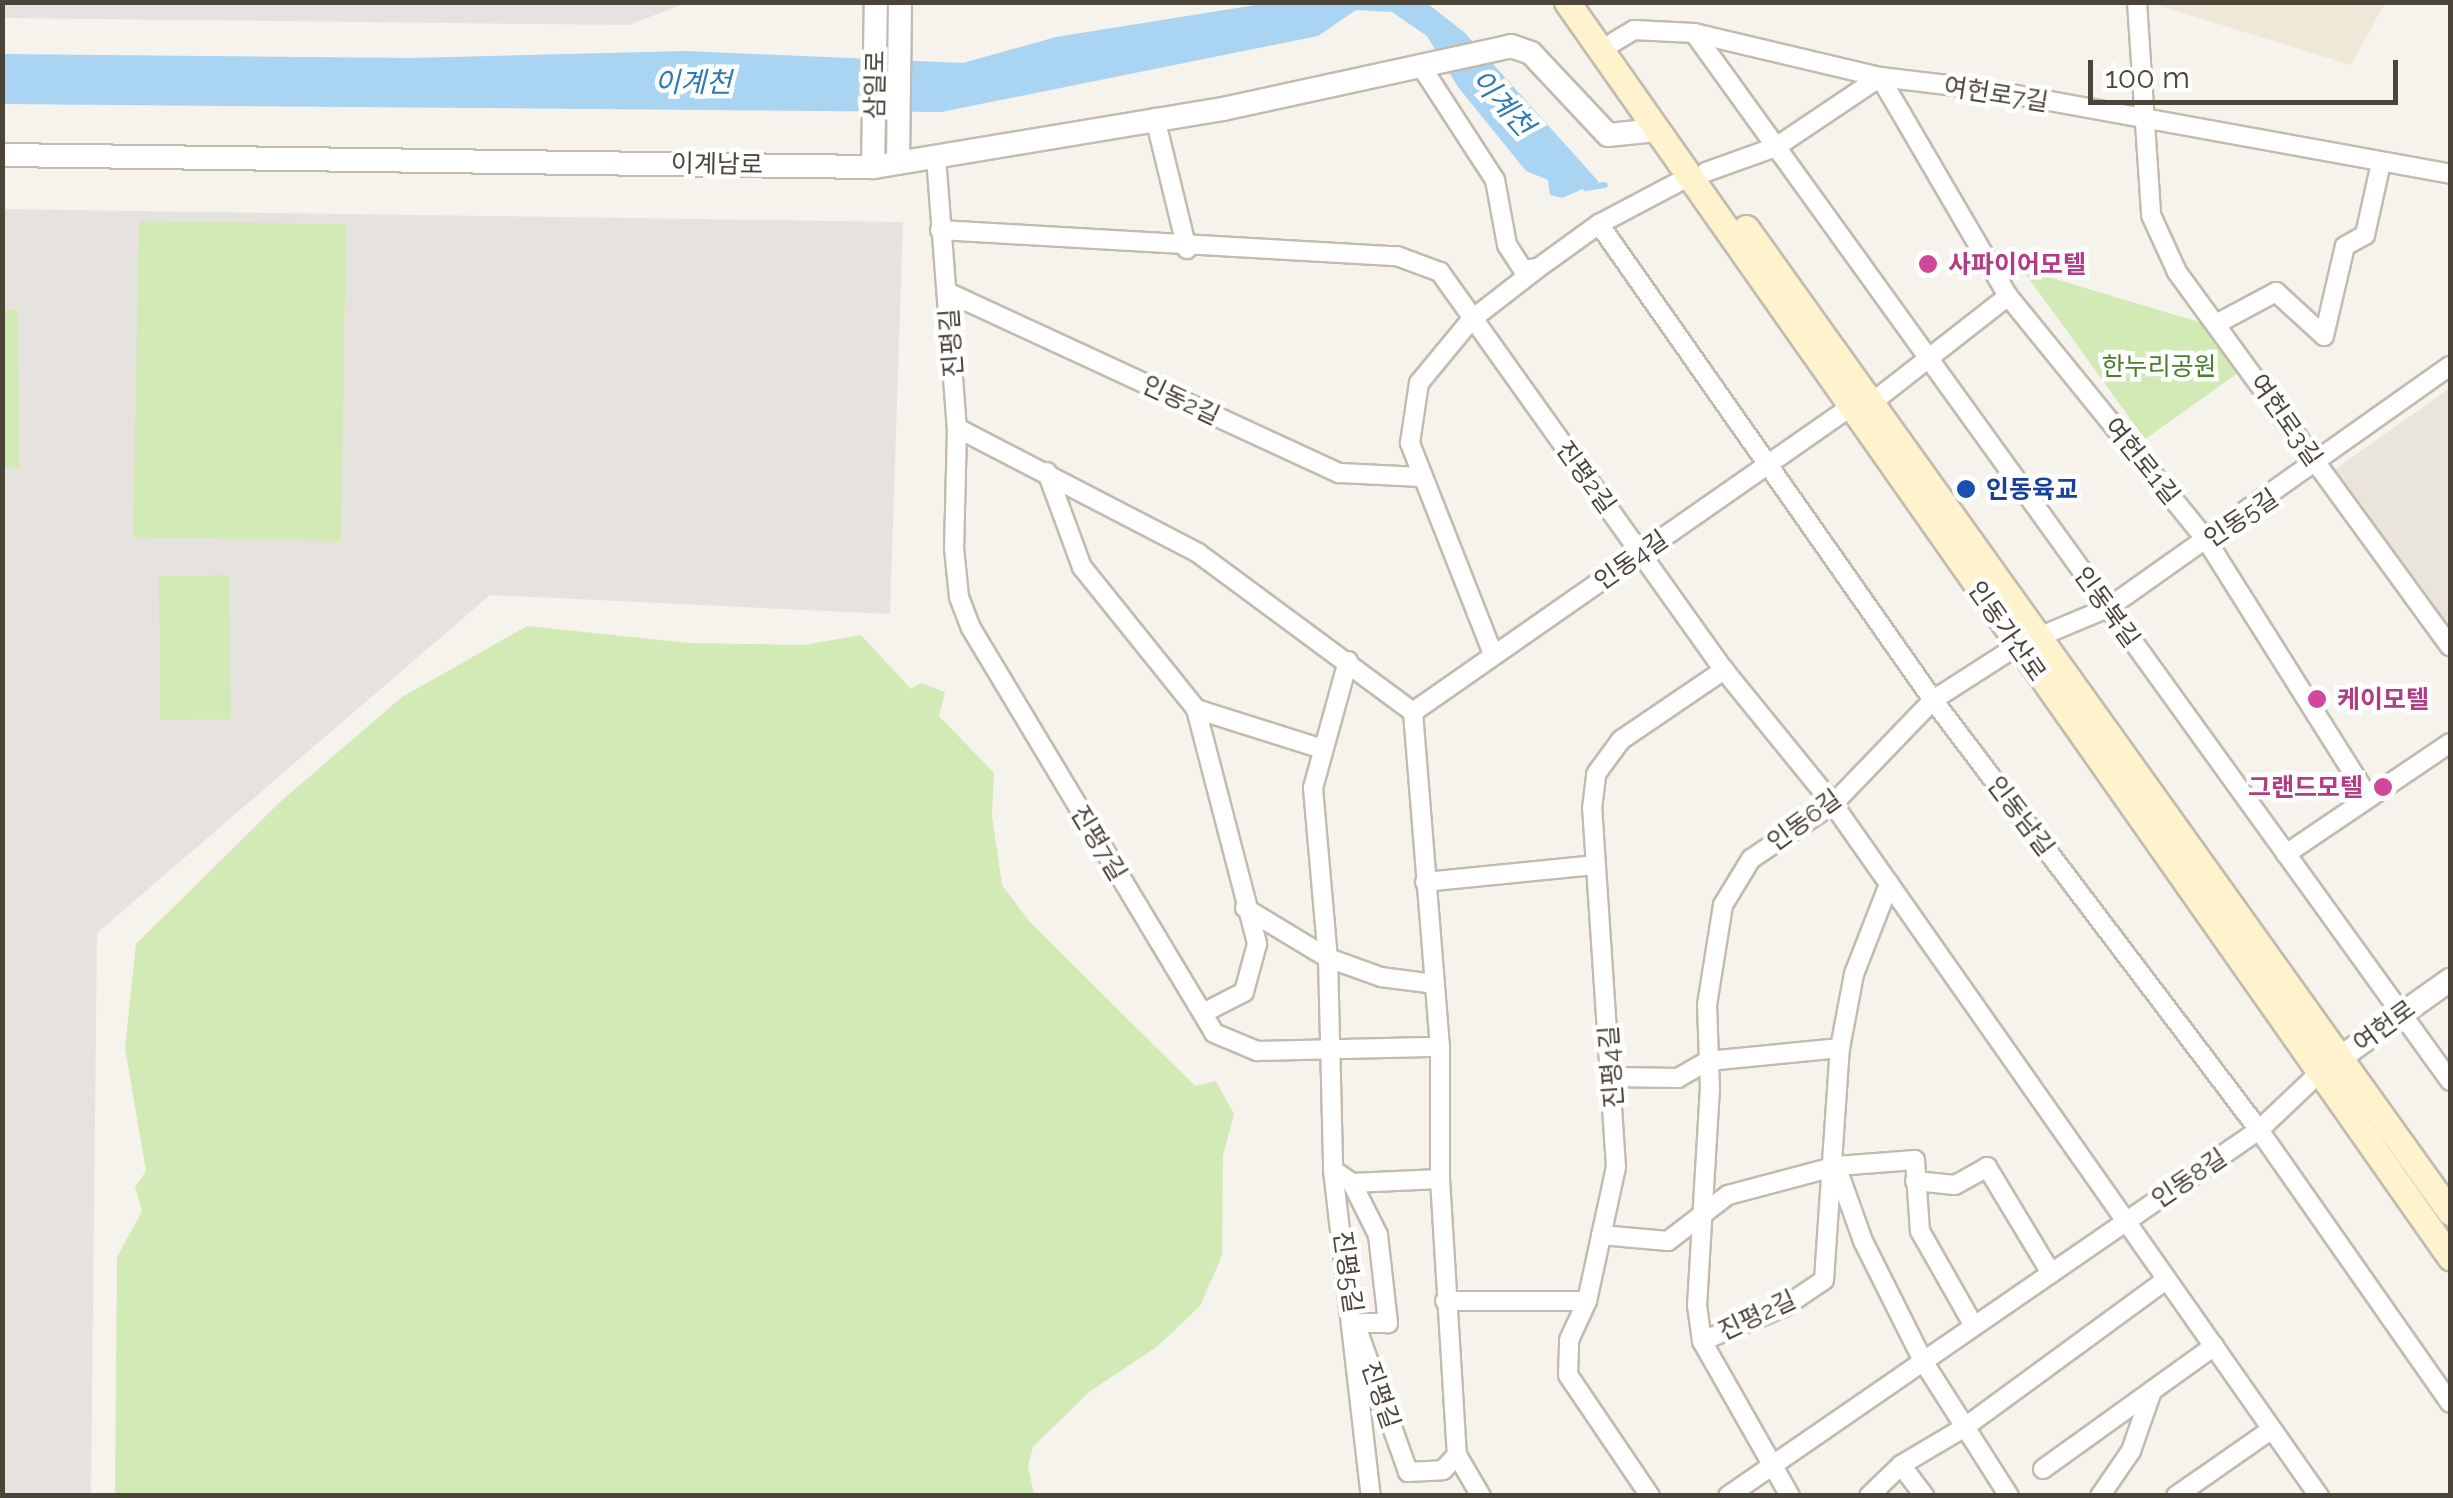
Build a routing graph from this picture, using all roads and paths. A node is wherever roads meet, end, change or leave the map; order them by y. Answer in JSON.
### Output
{"nodes":[{"id":1,"x":876,"y":2,"type":"edge"},
{"id":2,"x":900,"y":2,"type":"edge"},
{"id":3,"x":1567,"y":2,"type":"edge"},
{"id":4,"x":1586,"y":2,"type":"edge"},
{"id":5,"x":2137,"y":2,"type":"edge"},
{"id":6,"x":1694,"y":34,"type":"junction"},
{"id":7,"x":1614,"y":42,"type":"junction"},
{"id":8,"x":1421,"y":66,"type":"junction"},
{"id":9,"x":1880,"y":77,"type":"junction"},
{"id":10,"x":1155,"y":118,"type":"junction"},
{"id":11,"x":2146,"y":122,"type":"junction"},
{"id":12,"x":1657,"y":130,"type":"junction"},
{"id":13,"x":1776,"y":147,"type":"junction"},
{"id":14,"x":2,"y":155,"type":"edge"},
{"id":15,"x":936,"y":157,"type":"junction"},
{"id":16,"x":898,"y":163,"type":"junction"},
{"id":17,"x":2382,"y":163,"type":"junction"},
{"id":18,"x":874,"y":167,"type":"junction"},
{"id":19,"x":1698,"y":174,"type":"junction"},
{"id":20,"x":2450,"y":174,"type":"edge"},
{"id":21,"x":1599,"y":224,"type":"junction"},
{"id":22,"x":940,"y":230,"type":"junction"},
{"id":23,"x":1187,"y":249,"type":"junction"},
{"id":24,"x":1538,"y":268,"type":"junction"},
{"id":25,"x":947,"y":292,"type":"junction"},
{"id":26,"x":2008,"y":296,"type":"junction"},
{"id":27,"x":1471,"y":320,"type":"junction"},
{"id":28,"x":2218,"y":324,"type":"junction"},
{"id":29,"x":1925,"y":361,"type":"junction"},
{"id":30,"x":2450,"y":366,"type":"edge"},
{"id":31,"x":1860,"y":406,"type":"junction"},
{"id":32,"x":957,"y":428,"type":"junction"},
{"id":33,"x":1770,"y":461,"type":"junction"},
{"id":34,"x":2318,"y":466,"type":"junction"},
{"id":35,"x":1047,"y":472,"type":"junction"},
{"id":36,"x":1422,"y":477,"type":"junction"},
{"id":37,"x":2207,"y":541,"type":"junction"},
{"id":38,"x":1642,"y":554,"type":"junction"},
{"id":39,"x":2108,"y":608,"type":"junction"},
{"id":40,"x":2026,"y":642,"type":"junction"},
{"id":41,"x":2450,"y":646,"type":"edge"},
{"id":42,"x":1493,"y":654,"type":"junction"},
{"id":43,"x":1348,"y":661,"type":"junction"},
{"id":44,"x":1724,"y":670,"type":"junction"},
{"id":45,"x":1934,"y":700,"type":"junction"},
{"id":46,"x":1196,"y":709,"type":"junction"},
{"id":47,"x":1413,"y":712,"type":"junction"},
{"id":48,"x":2450,"y":743,"type":"edge"},
{"id":49,"x":1320,"y":748,"type":"junction"},
{"id":50,"x":2368,"y":797,"type":"junction"},
{"id":51,"x":1833,"y":804,"type":"junction"},
{"id":52,"x":2286,"y":854,"type":"junction"},
{"id":53,"x":1595,"y":865,"type":"junction"},
{"id":54,"x":1425,"y":882,"type":"junction"},
{"id":55,"x":1889,"y":884,"type":"junction"},
{"id":56,"x":1245,"y":908,"type":"junction"},
{"id":57,"x":1328,"y":958,"type":"junction"},
{"id":58,"x":2450,"y":980,"type":"edge"},
{"id":59,"x":1434,"y":984,"type":"junction"},
{"id":60,"x":1202,"y":1013,"type":"junction"},
{"id":61,"x":2402,"y":1014,"type":"junction"},
{"id":62,"x":1327,"y":1048,"type":"junction"},
{"id":63,"x":1440,"y":1048,"type":"junction"},
{"id":64,"x":1840,"y":1048,"type":"junction"},
{"id":65,"x":1708,"y":1061,"type":"junction"},
{"id":66,"x":2329,"y":1066,"type":"junction"},
{"id":67,"x":1612,"y":1077,"type":"junction"},
{"id":68,"x":2450,"y":1080,"type":"edge"},
{"id":69,"x":2258,"y":1130,"type":"junction"},
{"id":70,"x":1836,"y":1166,"type":"junction"},
{"id":71,"x":1334,"y":1170,"type":"junction"},
{"id":72,"x":1440,"y":1179,"type":"junction"},
{"id":73,"x":1914,"y":1181,"type":"junction"},
{"id":74,"x":1352,"y":1183,"type":"junction"},
{"id":75,"x":2450,"y":1212,"type":"edge"},
{"id":76,"x":1700,"y":1219,"type":"junction"},
{"id":77,"x":2126,"y":1221,"type":"junction"},
{"id":78,"x":1601,"y":1236,"type":"junction"},
{"id":79,"x":2450,"y":1256,"type":"edge"},
{"id":80,"x":2051,"y":1273,"type":"junction"},
{"id":81,"x":2166,"y":1278,"type":"junction"},
{"id":82,"x":1446,"y":1300,"type":"junction"},
{"id":83,"x":1588,"y":1301,"type":"junction"},
{"id":84,"x":1355,"y":1324,"type":"junction"},
{"id":85,"x":1974,"y":1326,"type":"junction"},
{"id":86,"x":1702,"y":1341,"type":"junction"},
{"id":87,"x":2214,"y":1346,"type":"junction"},
{"id":88,"x":1922,"y":1362,"type":"junction"},
{"id":89,"x":2152,"y":1391,"type":"junction"},
{"id":90,"x":2450,"y":1403,"type":"edge"},
{"id":91,"x":1965,"y":1426,"type":"junction"},
{"id":92,"x":2272,"y":1428,"type":"junction"},
{"id":93,"x":1457,"y":1456,"type":"junction"},
{"id":94,"x":1901,"y":1465,"type":"junction"},
{"id":95,"x":1771,"y":1466,"type":"junction"},
{"id":96,"x":2043,"y":1469,"type":"dead end"},
{"id":97,"x":1370,"y":1496,"type":"edge"},
{"id":98,"x":1481,"y":1496,"type":"edge"},
{"id":99,"x":1650,"y":1496,"type":"edge"},
{"id":100,"x":1728,"y":1496,"type":"edge"},
{"id":101,"x":1790,"y":1496,"type":"edge"},
{"id":102,"x":1869,"y":1496,"type":"edge"},
{"id":103,"x":1924,"y":1496,"type":"edge"},
{"id":104,"x":2009,"y":1496,"type":"edge"},
{"id":105,"x":2100,"y":1496,"type":"edge"},
{"id":106,"x":2176,"y":1496,"type":"edge"},
{"id":107,"x":2319,"y":1496,"type":"edge"}],
"edges":[{"from":1,"to":18,"type":"street","name":"삼일로"},
{"from":2,"to":16,"type":"street","name":"삼일로"},
{"from":3,"to":12,"type":"main road","name":"인동가산로"},
{"from":4,"to":7,"type":"main road","name":"인동가산로"},
{"from":5,"to":11,"type":"street","name":"여헌로3길"},
{"from":6,"to":7,"type":"street","name":"여헌로7길"},
{"from":6,"to":9,"type":"street","name":"여헌로7길"},
{"from":6,"to":13,"type":"street","name":"인동북길"},
{"from":7,"to":19,"type":"main road","name":"인동가산로"},
{"from":8,"to":10,"type":"street","name":"이계남로"},
{"from":8,"to":12,"type":"street","name":"이계남로"},
{"from":8,"to":24,"type":"street"},
{"from":9,"to":11,"type":"street","name":"여헌로7길"},
{"from":9,"to":13,"type":"street"},
{"from":9,"to":26,"type":"street","name":"여헌로1길"},
{"from":10,"to":15,"type":"street","name":"이계남로"},
{"from":10,"to":23,"type":"street"},
{"from":11,"to":17,"type":"street","name":"여헌로7길"},
{"from":11,"to":28,"type":"street","name":"여헌로3길"},
{"from":12,"to":19,"type":"main road","name":"인동가산로"},
{"from":13,"to":19,"type":"street"},
{"from":13,"to":29,"type":"street","name":"인동북길"},
{"from":14,"to":18,"type":"street","name":"이계남로"},
{"from":15,"to":16,"type":"street","name":"이계남로"},
{"from":15,"to":22,"type":"street","name":"진평길"},
{"from":16,"to":18,"type":"street","name":"이계남로"},
{"from":17,"to":20,"type":"street","name":"여헌로7길"},
{"from":17,"to":28,"type":"street"},
{"from":19,"to":21,"type":"street"},
{"from":19,"to":31,"type":"main road","name":"인동가산로"},
{"from":21,"to":24,"type":"street"},
{"from":21,"to":33,"type":"street","name":"인동남길"},
{"from":22,"to":23,"type":"street","name":"진평2길"},
{"from":22,"to":25,"type":"street","name":"진평길"},
{"from":23,"to":27,"type":"street","name":"진평2길"},
{"from":24,"to":27,"type":"street"},
{"from":25,"to":32,"type":"street","name":"진평길"},
{"from":25,"to":36,"type":"street","name":"인동2길"},
{"from":26,"to":29,"type":"street"},
{"from":26,"to":37,"type":"street","name":"여헌로1길"},
{"from":27,"to":36,"type":"street"},
{"from":27,"to":38,"type":"street","name":"진평2길"},
{"from":28,"to":34,"type":"street","name":"여헌로3길"},
{"from":29,"to":31,"type":"street","name":"인동4길"},
{"from":29,"to":39,"type":"street","name":"인동북길"},
{"from":30,"to":34,"type":"street","name":"인동5길"},
{"from":31,"to":33,"type":"street","name":"인동4길"},
{"from":31,"to":40,"type":"main road","name":"인동가산로"},
{"from":32,"to":35,"type":"street"},
{"from":32,"to":60,"type":"street","name":"진평7길"},
{"from":33,"to":38,"type":"street","name":"인동4길"},
{"from":33,"to":45,"type":"street","name":"인동남길"},
{"from":34,"to":37,"type":"street","name":"인동5길"},
{"from":34,"to":41,"type":"street","name":"여헌로3길"},
{"from":35,"to":43,"type":"street"},
{"from":35,"to":46,"type":"street"},
{"from":36,"to":42,"type":"street"},
{"from":37,"to":39,"type":"street","name":"인동5길"},
{"from":37,"to":50,"type":"street","name":"여헌로1길"},
{"from":38,"to":42,"type":"street","name":"인동4길"},
{"from":38,"to":44,"type":"street","name":"진평2길"},
{"from":39,"to":40,"type":"street","name":"인동5길"},
{"from":39,"to":52,"type":"street","name":"인동북길"},
{"from":40,"to":45,"type":"street","name":"인동6길"},
{"from":40,"to":66,"type":"main road","name":"인동가산로"},
{"from":42,"to":47,"type":"street","name":"인동4길"},
{"from":43,"to":47,"type":"street"},
{"from":43,"to":49,"type":"street"},
{"from":44,"to":51,"type":"street","name":"진평2길"},
{"from":44,"to":53,"type":"street","name":"진평4길"},
{"from":45,"to":51,"type":"street","name":"인동6길"},
{"from":45,"to":69,"type":"street","name":"인동남길"},
{"from":46,"to":49,"type":"street"},
{"from":46,"to":56,"type":"street"},
{"from":47,"to":54,"type":"street"},
{"from":48,"to":50,"type":"street"},
{"from":49,"to":57,"type":"street"},
{"from":50,"to":52,"type":"street"},
{"from":51,"to":55,"type":"street","name":"진평2길"},
{"from":51,"to":65,"type":"street","name":"인동6길"},
{"from":52,"to":61,"type":"street","name":"인동북길"},
{"from":53,"to":54,"type":"street"},
{"from":53,"to":67,"type":"street","name":"진평4길"},
{"from":54,"to":59,"type":"street"},
{"from":55,"to":64,"type":"street","name":"진평2길"},
{"from":55,"to":77,"type":"street","name":"진평2길"},
{"from":56,"to":57,"type":"street"},
{"from":56,"to":60,"type":"street"},
{"from":57,"to":59,"type":"street"},
{"from":57,"to":62,"type":"street"},
{"from":58,"to":61,"type":"street","name":"여헌로"},
{"from":59,"to":63,"type":"street"},
{"from":60,"to":62,"type":"street","name":"진평7길"},
{"from":61,"to":66,"type":"street","name":"여헌로"},
{"from":61,"to":68,"type":"street","name":"인동북길"},
{"from":62,"to":63,"type":"street","name":"진평7길"},
{"from":62,"to":71,"type":"street","name":"진평5길"},
{"from":63,"to":72,"type":"street"},
{"from":64,"to":65,"type":"street"},
{"from":64,"to":70,"type":"street","name":"진평2길"},
{"from":65,"to":67,"type":"street"},
{"from":65,"to":76,"type":"street","name":"인동6길"},
{"from":66,"to":69,"type":"street","name":"인동8길"},
{"from":66,"to":75,"type":"main road","name":"인동가산로"},
{"from":66,"to":79,"type":"main road","name":"인동가산로"},
{"from":67,"to":78,"type":"street","name":"진평4길"},
{"from":69,"to":77,"type":"street","name":"인동8길"},
{"from":69,"to":90,"type":"street","name":"인동남길"},
{"from":70,"to":73,"type":"street"},
{"from":70,"to":76,"type":"street"},
{"from":70,"to":86,"type":"street","name":"진평2길"},
{"from":70,"to":88,"type":"street"},
{"from":71,"to":74,"type":"street","name":"진평길"},
{"from":71,"to":84,"type":"street","name":"진평5길"},
{"from":72,"to":74,"type":"street"},
{"from":72,"to":82,"type":"street"},
{"from":73,"to":80,"type":"street"},
{"from":73,"to":85,"type":"street"},
{"from":74,"to":84,"type":"street","name":"진평길"},
{"from":76,"to":78,"type":"street"},
{"from":76,"to":86,"type":"street","name":"인동6길"},
{"from":77,"to":80,"type":"street","name":"인동8길"},
{"from":77,"to":81,"type":"street","name":"진평2길"},
{"from":78,"to":83,"type":"street","name":"진평4길"},
{"from":80,"to":85,"type":"street","name":"인동8길"},
{"from":81,"to":87,"type":"street","name":"진평2길"},
{"from":81,"to":91,"type":"street"},
{"from":82,"to":83,"type":"street"},
{"from":82,"to":93,"type":"street"},
{"from":83,"to":99,"type":"street","name":"진평4길"},
{"from":84,"to":93,"type":"street","name":"진평길"},
{"from":84,"to":97,"type":"street","name":"진평5길"},
{"from":85,"to":88,"type":"street","name":"인동8길"},
{"from":86,"to":95,"type":"street","name":"인동6길"},
{"from":87,"to":89,"type":"street"},
{"from":87,"to":92,"type":"street","name":"진평2길"},
{"from":88,"to":91,"type":"street"},
{"from":88,"to":95,"type":"street","name":"인동8길"},
{"from":89,"to":96,"type":"street"},
{"from":89,"to":105,"type":"street"},
{"from":91,"to":94,"type":"street"},
{"from":91,"to":104,"type":"street"},
{"from":92,"to":106,"type":"street"},
{"from":92,"to":107,"type":"street","name":"진평2길"},
{"from":93,"to":98,"type":"street"},
{"from":94,"to":102,"type":"street"},
{"from":94,"to":103,"type":"street"},
{"from":95,"to":100,"type":"street","name":"인동8길"},
{"from":95,"to":101,"type":"street"}]}
